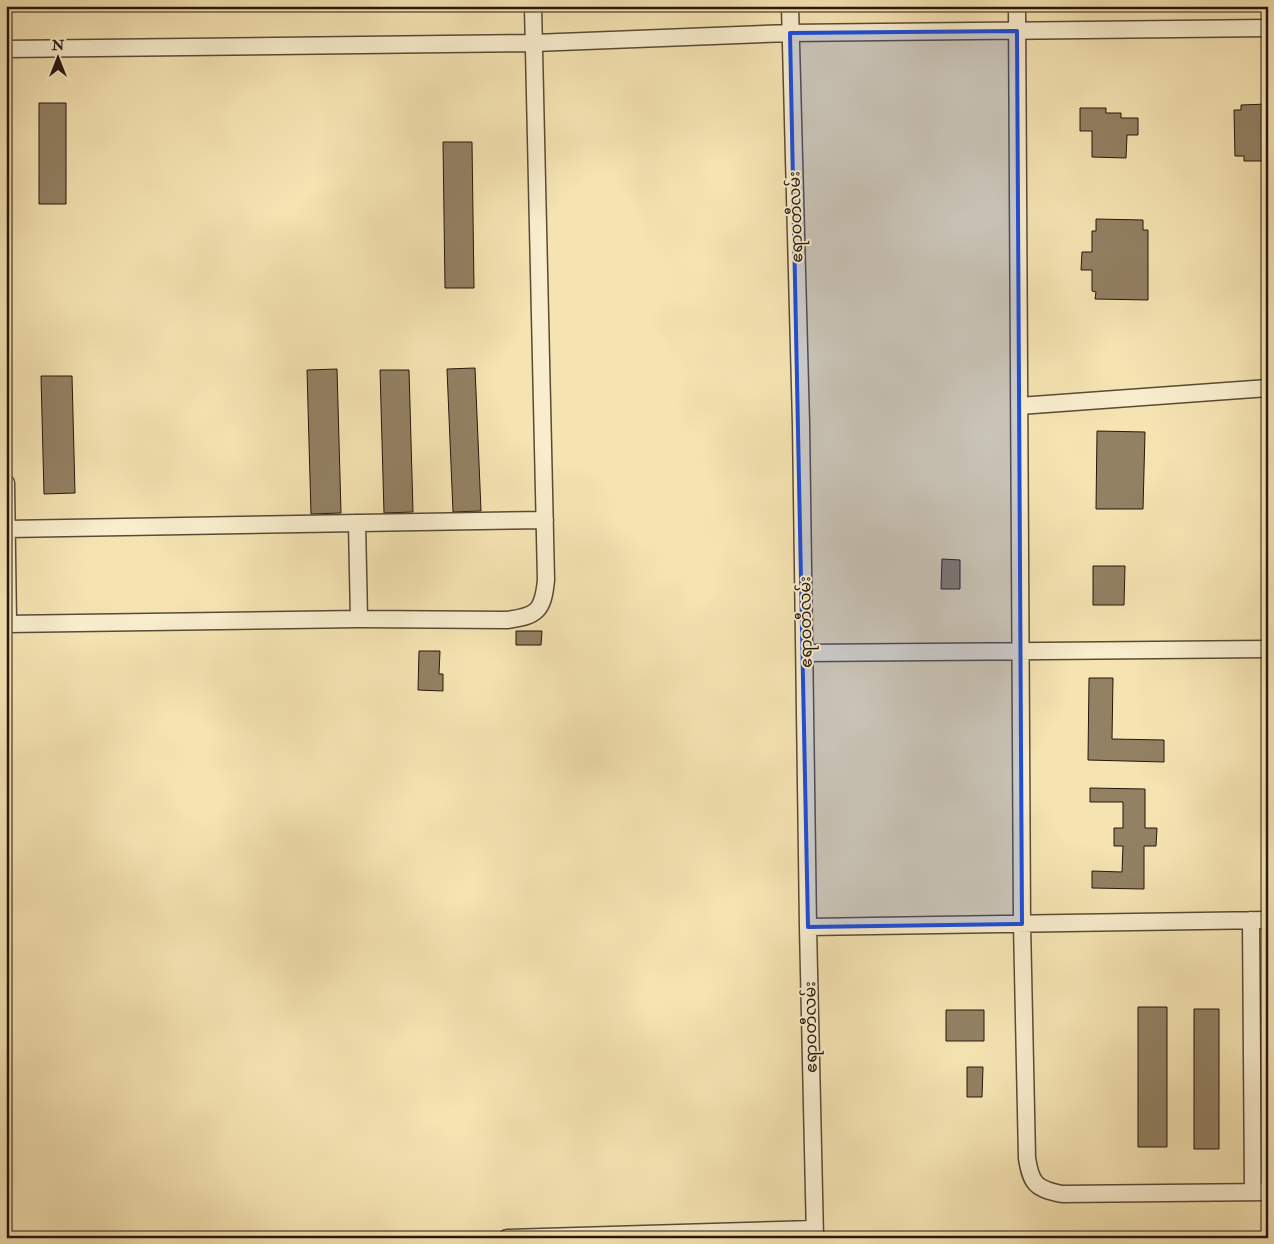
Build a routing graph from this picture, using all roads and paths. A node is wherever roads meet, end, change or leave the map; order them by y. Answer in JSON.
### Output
{"nodes":[{"id":1,"x":533,"y":6,"type":"edge"},
{"id":2,"x":790,"y":6,"type":"edge"},
{"id":3,"x":1017,"y":6,"type":"edge"},
{"id":4,"x":1268,"y":28,"type":"edge"},
{"id":5,"x":1017,"y":31,"type":"junction"},
{"id":6,"x":790,"y":33,"type":"junction"},
{"id":7,"x":534,"y":43,"type":"junction"},
{"id":8,"x":6,"y":49,"type":"edge"},
{"id":9,"x":1268,"y":388,"type":"edge"},
{"id":10,"x":1019,"y":406,"type":"junction"},
{"id":11,"x":6,"y":483,"type":"edge"},
{"id":12,"x":545,"y":520,"type":"junction"},
{"id":13,"x":357,"y":523,"type":"junction"},
{"id":14,"x":7,"y":529,"type":"edge"},
{"id":15,"x":359,"y":619,"type":"junction"},
{"id":16,"x":7,"y":624,"type":"edge"},
{"id":17,"x":1268,"y":649,"type":"edge"},
{"id":18,"x":1020,"y":651,"type":"junction"},
{"id":19,"x":805,"y":653,"type":"junction"},
{"id":20,"x":1250,"y":920,"type":"junction"},
{"id":21,"x":1268,"y":920,"type":"edge"},
{"id":22,"x":1022,"y":924,"type":"junction"},
{"id":23,"x":808,"y":927,"type":"junction"},
{"id":24,"x":1260,"y":1192,"type":"edge"},
{"id":25,"x":814,"y":1233,"type":"edge"},
{"id":26,"x":507,"y":1238,"type":"edge"}],
"edges":[{"from":1,"to":7,"type":"street"},
{"from":2,"to":6,"type":"street","name":"ဧရာဝတီလမ်း"},
{"from":3,"to":5,"type":"street"},
{"from":4,"to":5,"type":"street"},
{"from":5,"to":6,"type":"street"},
{"from":5,"to":10,"type":"street"},
{"from":6,"to":7,"type":"street"},
{"from":6,"to":19,"type":"street","name":"ဧရာဝတီလမ်း"},
{"from":7,"to":8,"type":"street"},
{"from":7,"to":12,"type":"street"},
{"from":9,"to":10,"type":"street"},
{"from":10,"to":18,"type":"street"},
{"from":11,"to":14,"type":"street"},
{"from":12,"to":13,"type":"street"},
{"from":12,"to":15,"type":"street"},
{"from":13,"to":14,"type":"street"},
{"from":13,"to":15,"type":"street"},
{"from":14,"to":16,"type":"street"},
{"from":15,"to":16,"type":"street"},
{"from":17,"to":18,"type":"street"},
{"from":18,"to":19,"type":"street"},
{"from":18,"to":22,"type":"street"},
{"from":19,"to":23,"type":"street","name":"ဧရာဝတီလမ်း"},
{"from":20,"to":21,"type":"street"},
{"from":20,"to":22,"type":"street"},
{"from":20,"to":24,"type":"street"},
{"from":22,"to":23,"type":"street"},
{"from":22,"to":24,"type":"street"},
{"from":23,"to":25,"type":"street","name":"ဧရာဝတီလမ်း"},
{"from":25,"to":26,"type":"street"}]}
